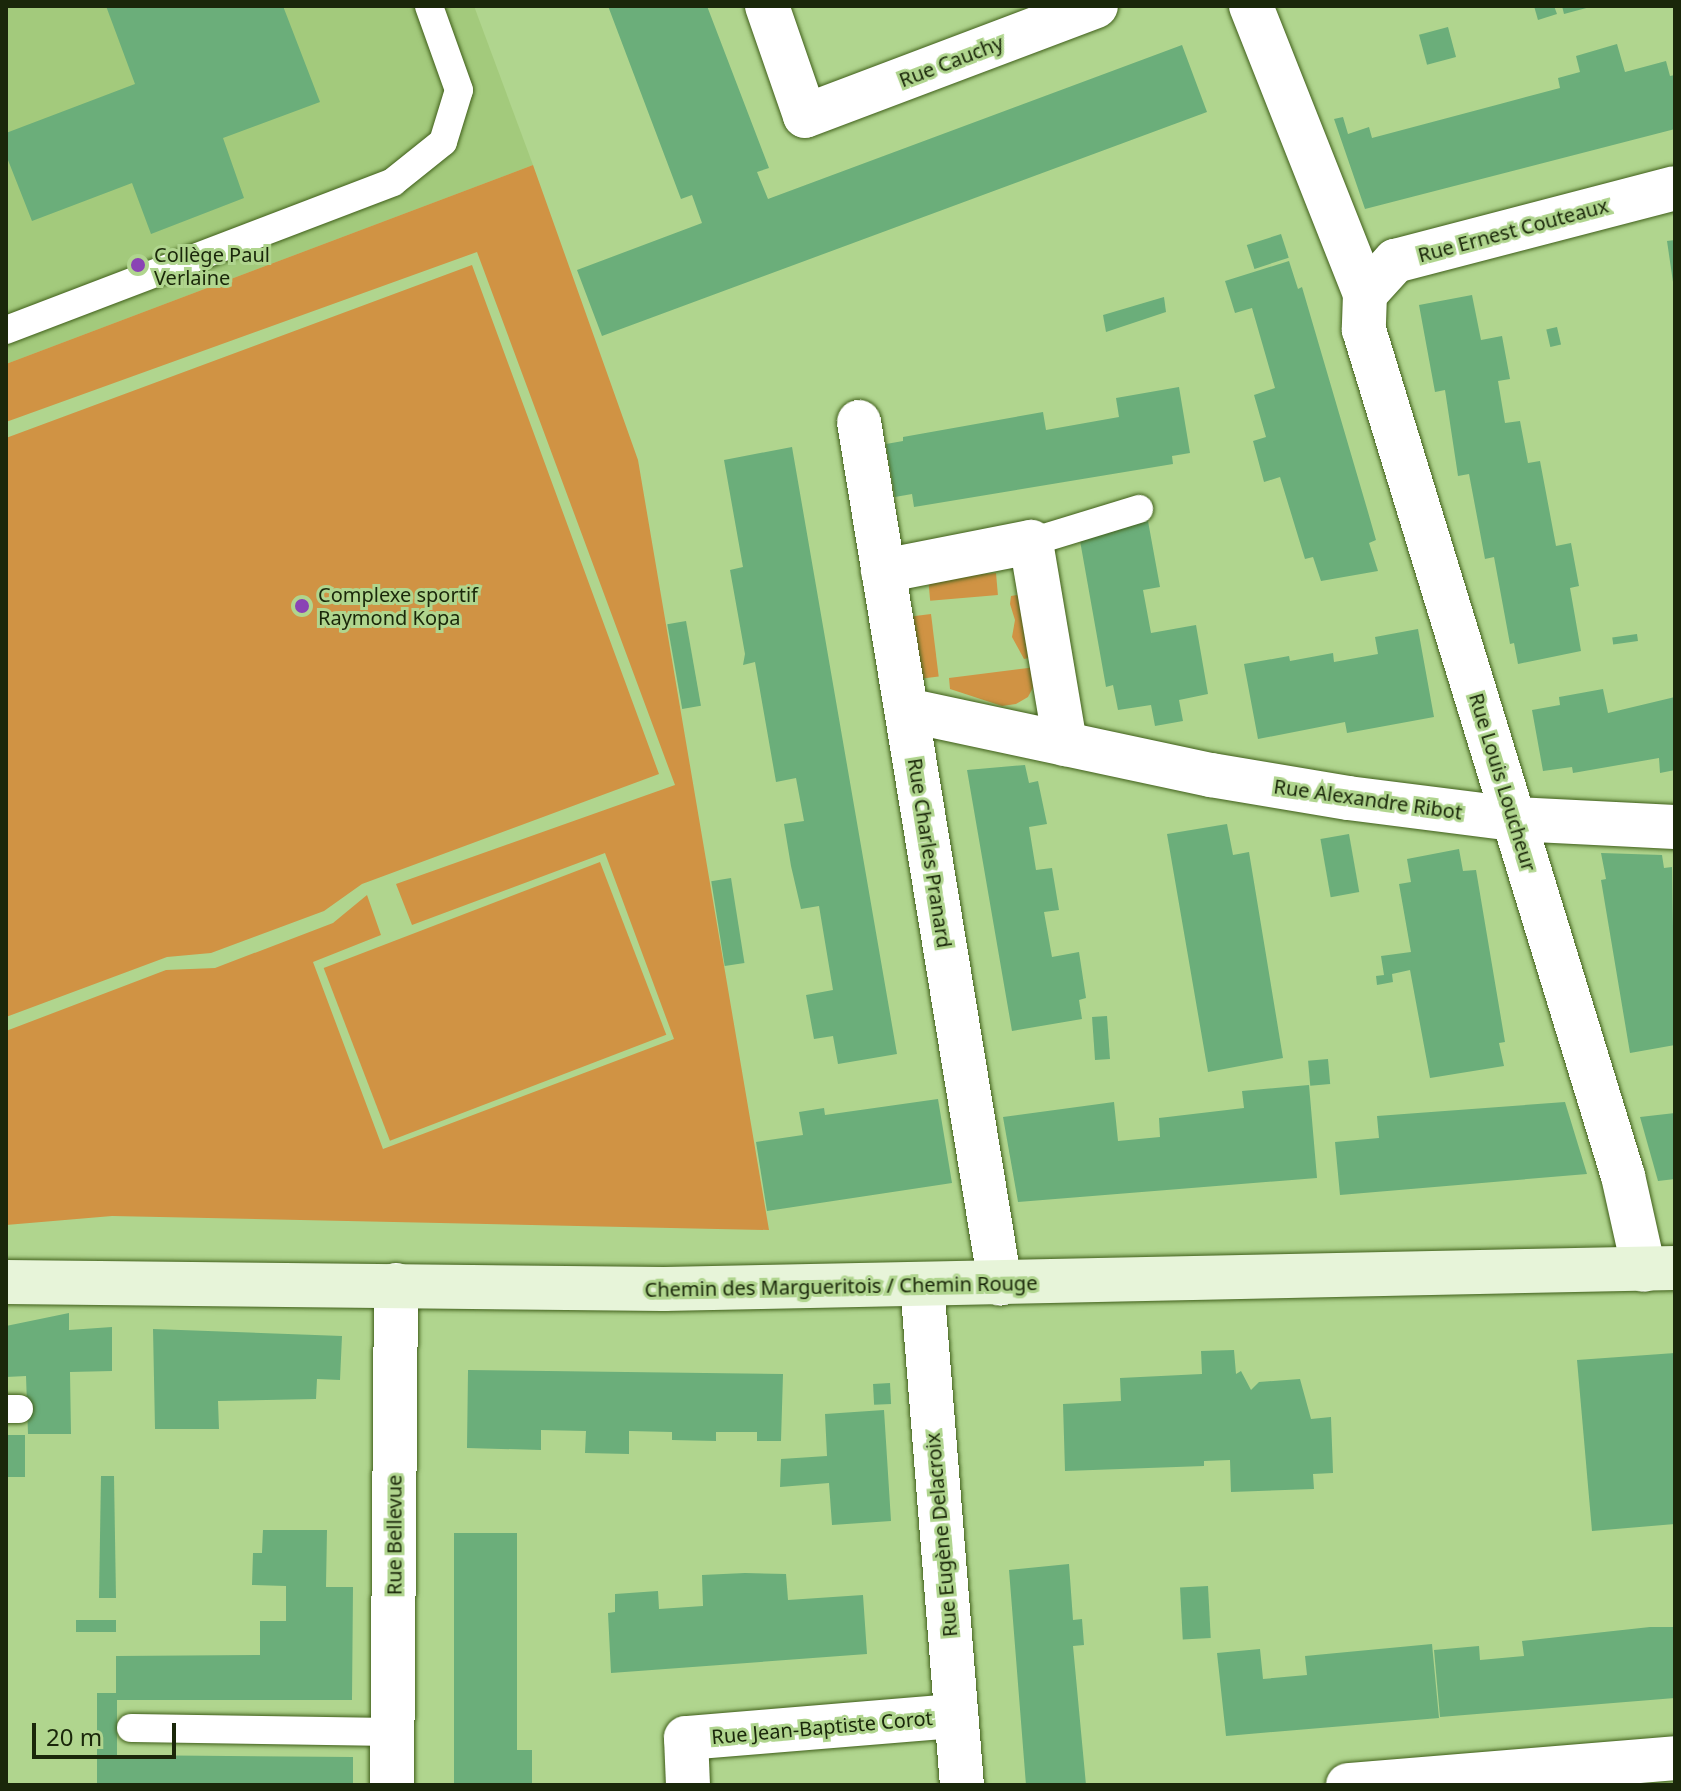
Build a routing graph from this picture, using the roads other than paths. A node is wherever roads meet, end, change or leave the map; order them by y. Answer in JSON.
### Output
{"nodes":[{"id":1,"x":429,"y":6,"type":"edge"},
{"id":2,"x":767,"y":6,"type":"edge"},
{"id":3,"x":1096,"y":6,"type":"edge"},
{"id":4,"x":1251,"y":6,"type":"edge"},
{"id":5,"x":1675,"y":188,"type":"edge"},
{"id":6,"x":1365,"y":294,"type":"junction"},
{"id":7,"x":6,"y":330,"type":"edge"},
{"id":8,"x":859,"y":422,"type":"dead end"},
{"id":9,"x":1139,"y":509,"type":"dead end"},
{"id":10,"x":1031,"y":542,"type":"junction"},
{"id":11,"x":883,"y":571,"type":"junction"},
{"id":12,"x":907,"y":710,"type":"junction"},
{"id":13,"x":1065,"y":744,"type":"junction"},
{"id":14,"x":1515,"y":819,"type":"junction"},
{"id":15,"x":1675,"y":827,"type":"edge"},
{"id":16,"x":1659,"y":1269,"type":"edge"},
{"id":17,"x":6,"y":1282,"type":"edge"},
{"id":18,"x":922,"y":1284,"type":"junction"},
{"id":19,"x":1000,"y":1284,"type":"junction"},
{"id":20,"x":396,"y":1285,"type":"junction"},
{"id":21,"x":956,"y":1716,"type":"junction"},
{"id":22,"x":131,"y":1728,"type":"dead end"},
{"id":23,"x":393,"y":1732,"type":"junction"},
{"id":24,"x":1675,"y":1758,"type":"edge"},
{"id":25,"x":1590,"y":1776,"type":"edge"},
{"id":26,"x":392,"y":1785,"type":"edge"},
{"id":27,"x":688,"y":1785,"type":"edge"},
{"id":28,"x":962,"y":1785,"type":"edge"},
{"id":29,"x":1348,"y":1785,"type":"edge"}],
"edges":[{"from":1,"to":7,"type":"lane"},
{"from":2,"to":3,"type":"street","name":"Rue Cauchy"},
{"from":4,"to":6,"type":"street"},
{"from":5,"to":6,"type":"street","name":"Rue Ernest Couteaux"},
{"from":6,"to":14,"type":"street","name":"Rue Louis Loucheur"},
{"from":8,"to":11,"type":"street","name":"Rue Charles Pranard"},
{"from":9,"to":10,"type":"lane"},
{"from":10,"to":11,"type":"street"},
{"from":10,"to":13,"type":"street"},
{"from":11,"to":12,"type":"street","name":"Rue Charles Pranard"},
{"from":12,"to":13,"type":"street","name":"Rue Alexandre Ribot"},
{"from":12,"to":19,"type":"street","name":"Rue Charles Pranard"},
{"from":13,"to":14,"type":"street","name":"Rue Alexandre Ribot"},
{"from":14,"to":15,"type":"street","name":"Rue Alexandre Ribot"},
{"from":14,"to":16,"type":"street","name":"Rue Louis Loucheur"},
{"from":16,"to":19,"type":"street","name":"Chemin des Margueritois / Chemin Rouge"},
{"from":17,"to":20,"type":"street","name":"Chemin des Margueritois / Chemin Rouge"},
{"from":18,"to":19,"type":"street","name":"Chemin des Margueritois / Chemin Rouge"},
{"from":18,"to":20,"type":"street","name":"Chemin des Margueritois / Chemin Rouge"},
{"from":18,"to":21,"type":"street","name":"Rue Eugène Delacroix"},
{"from":20,"to":23,"type":"street","name":"Rue Bellevue"},
{"from":21,"to":27,"type":"street","name":"Rue Jean-Baptiste Corot"},
{"from":21,"to":28,"type":"street","name":"Rue Eugène Delacroix"},
{"from":22,"to":23,"type":"lane"},
{"from":23,"to":26,"type":"street","name":"Rue Bellevue"},
{"from":24,"to":25,"type":"street"},
{"from":25,"to":29,"type":"street"}]}
